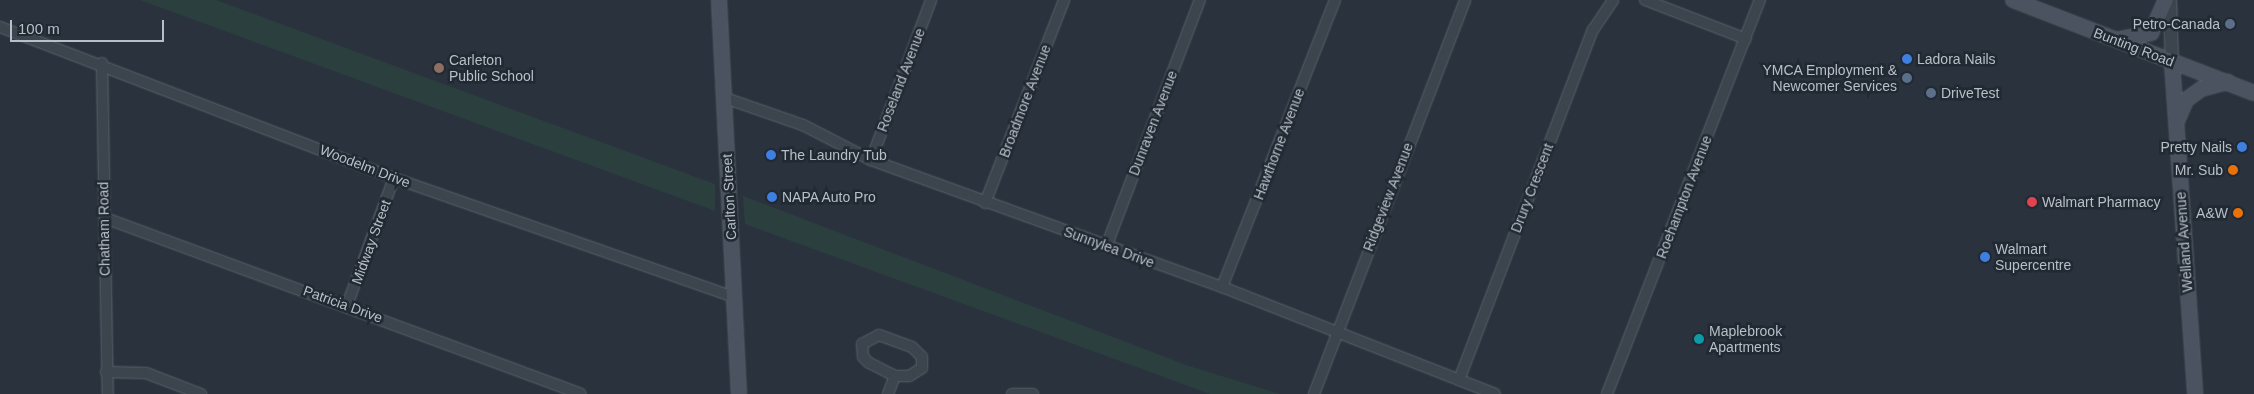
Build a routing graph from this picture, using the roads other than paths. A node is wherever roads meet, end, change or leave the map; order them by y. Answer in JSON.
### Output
{"nodes":[{"id":1,"x":719,"y":0,"type":"edge"},
{"id":2,"x":931,"y":0,"type":"edge"},
{"id":3,"x":1064,"y":0,"type":"edge"},
{"id":4,"x":1200,"y":0,"type":"edge"},
{"id":5,"x":1336,"y":0,"type":"edge"},
{"id":6,"x":1465,"y":0,"type":"edge"},
{"id":7,"x":1613,"y":0,"type":"edge"},
{"id":8,"x":1645,"y":0,"type":"edge"},
{"id":9,"x":1760,"y":0,"type":"edge"},
{"id":10,"x":2013,"y":0,"type":"edge"},
{"id":11,"x":2168,"y":0,"type":"edge"},
{"id":12,"x":0,"y":27,"type":"edge"},
{"id":13,"x":1746,"y":38,"type":"junction"},
{"id":14,"x":2115,"y":39,"type":"junction"},
{"id":15,"x":2172,"y":62,"type":"junction"},
{"id":16,"x":102,"y":63,"type":"junction"},
{"id":17,"x":2228,"y":82,"type":"junction"},
{"id":18,"x":2254,"y":93,"type":"edge"},
{"id":19,"x":725,"y":98,"type":"junction"},
{"id":20,"x":2176,"y":124,"type":"junction"},
{"id":21,"x":871,"y":160,"type":"junction"},
{"id":22,"x":394,"y":178,"type":"junction"},
{"id":23,"x":986,"y":203,"type":"junction"},
{"id":24,"x":105,"y":218,"type":"junction"},
{"id":25,"x":1106,"y":246,"type":"junction"},
{"id":26,"x":1222,"y":287,"type":"junction"},
{"id":27,"x":734,"y":297,"type":"junction"},
{"id":28,"x":347,"y":305,"type":"junction"},
{"id":29,"x":1336,"y":332,"type":"junction"},
{"id":30,"x":106,"y":372,"type":"junction"},
{"id":31,"x":895,"y":376,"type":"junction"},
{"id":32,"x":1459,"y":380,"type":"junction"},
{"id":33,"x":108,"y":394,"type":"edge"},
{"id":34,"x":201,"y":394,"type":"edge"},
{"id":35,"x":581,"y":394,"type":"edge"},
{"id":36,"x":739,"y":394,"type":"edge"},
{"id":37,"x":888,"y":394,"type":"edge"},
{"id":38,"x":1012,"y":394,"type":"edge"},
{"id":39,"x":1033,"y":394,"type":"edge"},
{"id":40,"x":1314,"y":394,"type":"edge"},
{"id":41,"x":1495,"y":394,"type":"edge"},
{"id":42,"x":1607,"y":394,"type":"edge"},
{"id":43,"x":2195,"y":394,"type":"edge"}],
"edges":[{"from":1,"to":19,"type":"main road","name":"Carlton Street"},
{"from":2,"to":21,"type":"street","name":"Roseland Avenue"},
{"from":3,"to":23,"type":"street","name":"Broadmore Avenue"},
{"from":4,"to":25,"type":"street","name":"Dunraven Avenue"},
{"from":5,"to":26,"type":"street","name":"Hawthorne Avenue"},
{"from":6,"to":29,"type":"street","name":"Ridgeview Avenue"},
{"from":7,"to":32,"type":"street","name":"Drury Crescent"},
{"from":8,"to":13,"type":"street"},
{"from":9,"to":13,"type":"street","name":"Roehampton Avenue"},
{"from":10,"to":14,"type":"main road","name":"Bunting Road"},
{"from":11,"to":14,"type":"main road"},
{"from":11,"to":15,"type":"street","name":"Welland Avenue"},
{"from":12,"to":16,"type":"street","name":"Woodelm Drive"},
{"from":13,"to":42,"type":"street","name":"Roehampton Avenue"},
{"from":14,"to":15,"type":"main road","name":"Bunting Road"},
{"from":15,"to":17,"type":"main road","name":"Bunting Road"},
{"from":15,"to":20,"type":"main road","name":"Welland Avenue"},
{"from":16,"to":22,"type":"street","name":"Woodelm Drive"},
{"from":16,"to":24,"type":"street","name":"Chatham Road"},
{"from":17,"to":18,"type":"main road","name":"Bunting Road"},
{"from":17,"to":20,"type":"main road"},
{"from":19,"to":21,"type":"street","name":"Sunnylea Drive"},
{"from":19,"to":27,"type":"main road","name":"Carlton Street"},
{"from":20,"to":43,"type":"main road","name":"Welland Avenue"},
{"from":21,"to":23,"type":"street","name":"Sunnylea Drive"},
{"from":22,"to":27,"type":"street","name":"Woodelm Drive"},
{"from":22,"to":28,"type":"street","name":"Midway Street"},
{"from":23,"to":25,"type":"street","name":"Sunnylea Drive"},
{"from":24,"to":28,"type":"street","name":"Patricia Drive"},
{"from":24,"to":30,"type":"street","name":"Chatham Road"},
{"from":25,"to":26,"type":"street","name":"Sunnylea Drive"},
{"from":26,"to":29,"type":"street","name":"Sunnylea Drive"},
{"from":27,"to":36,"type":"main road","name":"Carlton Street"},
{"from":28,"to":35,"type":"street","name":"Patricia Drive"},
{"from":29,"to":32,"type":"street","name":"Sunnylea Drive"},
{"from":29,"to":40,"type":"street","name":"Ridgeview Avenue"},
{"from":30,"to":33,"type":"street","name":"Chatham Road"},
{"from":30,"to":34,"type":"street"},
{"from":31,"to":31,"type":"street"},
{"from":31,"to":37,"type":"street"},
{"from":32,"to":41,"type":"street","name":"Sunnylea Drive"},
{"from":38,"to":39,"type":"street"}]}
